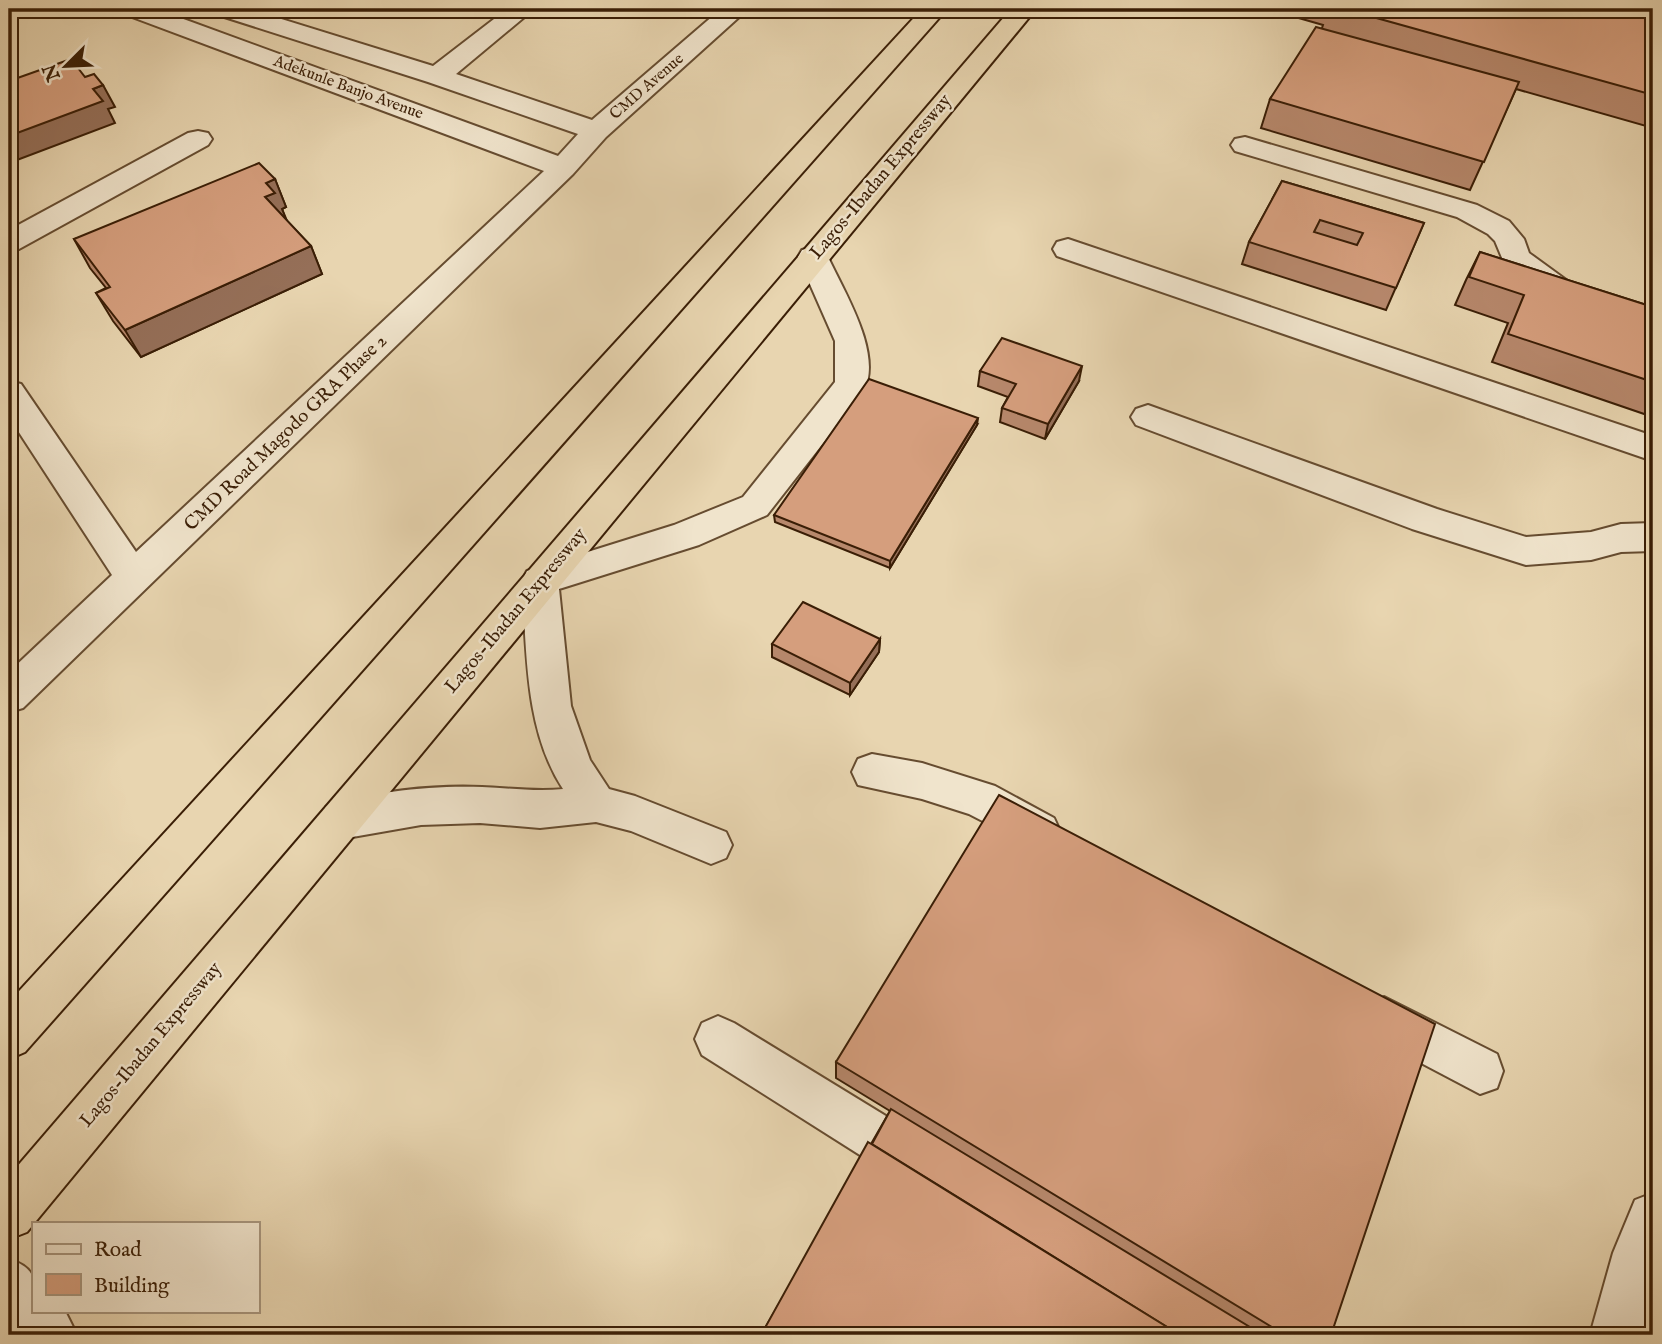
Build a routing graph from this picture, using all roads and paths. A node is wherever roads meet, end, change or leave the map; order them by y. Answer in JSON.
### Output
{"nodes":[{"id":1,"x":133,"y":9,"type":"edge"},
{"id":2,"x":224,"y":9,"type":"edge"},
{"id":3,"x":522,"y":9,"type":"edge"},
{"id":4,"x":736,"y":9,"type":"edge"},
{"id":5,"x":935,"y":9,"type":"edge"},
{"id":6,"x":1024,"y":9,"type":"edge"},
{"id":7,"x":437,"y":76,"type":"junction"},
{"id":8,"x":596,"y":131,"type":"junction"},
{"id":9,"x":198,"y":139,"type":"dead end"},
{"id":10,"x":1245,"y":145,"type":"dead end"},
{"id":11,"x":563,"y":168,"type":"junction"},
{"id":12,"x":9,"y":242,"type":"edge"},
{"id":13,"x":1068,"y":249,"type":"dead end"},
{"id":14,"x":813,"y":257,"type":"junction"},
{"id":15,"x":1653,"y":321,"type":"edge"},
{"id":16,"x":9,"y":392,"type":"edge"},
{"id":17,"x":1148,"y":416,"type":"dead end"},
{"id":18,"x":1653,"y":449,"type":"edge"},
{"id":19,"x":1653,"y":537,"type":"edge"},
{"id":20,"x":134,"y":578,"type":"junction"},
{"id":21,"x":540,"y":581,"type":"junction"},
{"id":22,"x":9,"y":696,"type":"edge"},
{"id":23,"x":872,"y":772,"type":"dead end"},
{"id":24,"x":596,"y":804,"type":"junction"},
{"id":25,"x":341,"y":820,"type":"junction"},
{"id":26,"x":711,"y":845,"type":"dead end"},
{"id":27,"x":1078,"y":852,"type":"edge"},
{"id":28,"x":1346,"y":998,"type":"edge"},
{"id":29,"x":9,"y":1036,"type":"edge"},
{"id":30,"x":718,"y":1039,"type":"dead end"},
{"id":31,"x":1480,"y":1071,"type":"dead end"},
{"id":32,"x":877,"y":1138,"type":"edge"},
{"id":33,"x":9,"y":1214,"type":"edge"},
{"id":34,"x":1653,"y":1218,"type":"edge"},
{"id":35,"x":9,"y":1284,"type":"edge"},
{"id":36,"x":32,"y":1312,"type":"edge"},
{"id":37,"x":32,"y":1312,"type":"edge"},
{"id":38,"x":51,"y":1335,"type":"edge"},
{"id":39,"x":1616,"y":1335,"type":"edge"}],
"edges":[{"from":1,"to":11,"type":"street","name":"Adekunle Banjo Avenue"},
{"from":2,"to":7,"type":"street","name":"Adekunle Banjo Avenue"},
{"from":3,"to":7,"type":"street"},
{"from":4,"to":8,"type":"street","name":"CMD Avenue"},
{"from":5,"to":29,"type":"highway"},
{"from":6,"to":14,"type":"highway","name":"Lagos-Ibadan Expressway"},
{"from":7,"to":8,"type":"street","name":"Adekunle Banjo Avenue"},
{"from":8,"to":11,"type":"street","name":"CMD Avenue"},
{"from":9,"to":12,"type":"street"},
{"from":10,"to":15,"type":"street"},
{"from":11,"to":20,"type":"street","name":"CMD Road Magodo GRA Phase 2"},
{"from":13,"to":18,"type":"street"},
{"from":14,"to":21,"type":"highway","name":"Lagos-Ibadan Expressway"},
{"from":14,"to":21,"type":"street"},
{"from":16,"to":20,"type":"street"},
{"from":17,"to":19,"type":"street"},
{"from":20,"to":22,"type":"street","name":"CMD Road Magodo GRA Phase 2"},
{"from":21,"to":24,"type":"street"},
{"from":21,"to":25,"type":"highway","name":"Lagos-Ibadan Expressway"},
{"from":23,"to":27,"type":"street"},
{"from":24,"to":25,"type":"street"},
{"from":24,"to":26,"type":"street"},
{"from":25,"to":33,"type":"highway","name":"Lagos-Ibadan Expressway"},
{"from":28,"to":31,"type":"street"},
{"from":30,"to":32,"type":"street"},
{"from":34,"to":39,"type":"street"},
{"from":35,"to":36,"type":"street"},
{"from":37,"to":38,"type":"street"}]}
